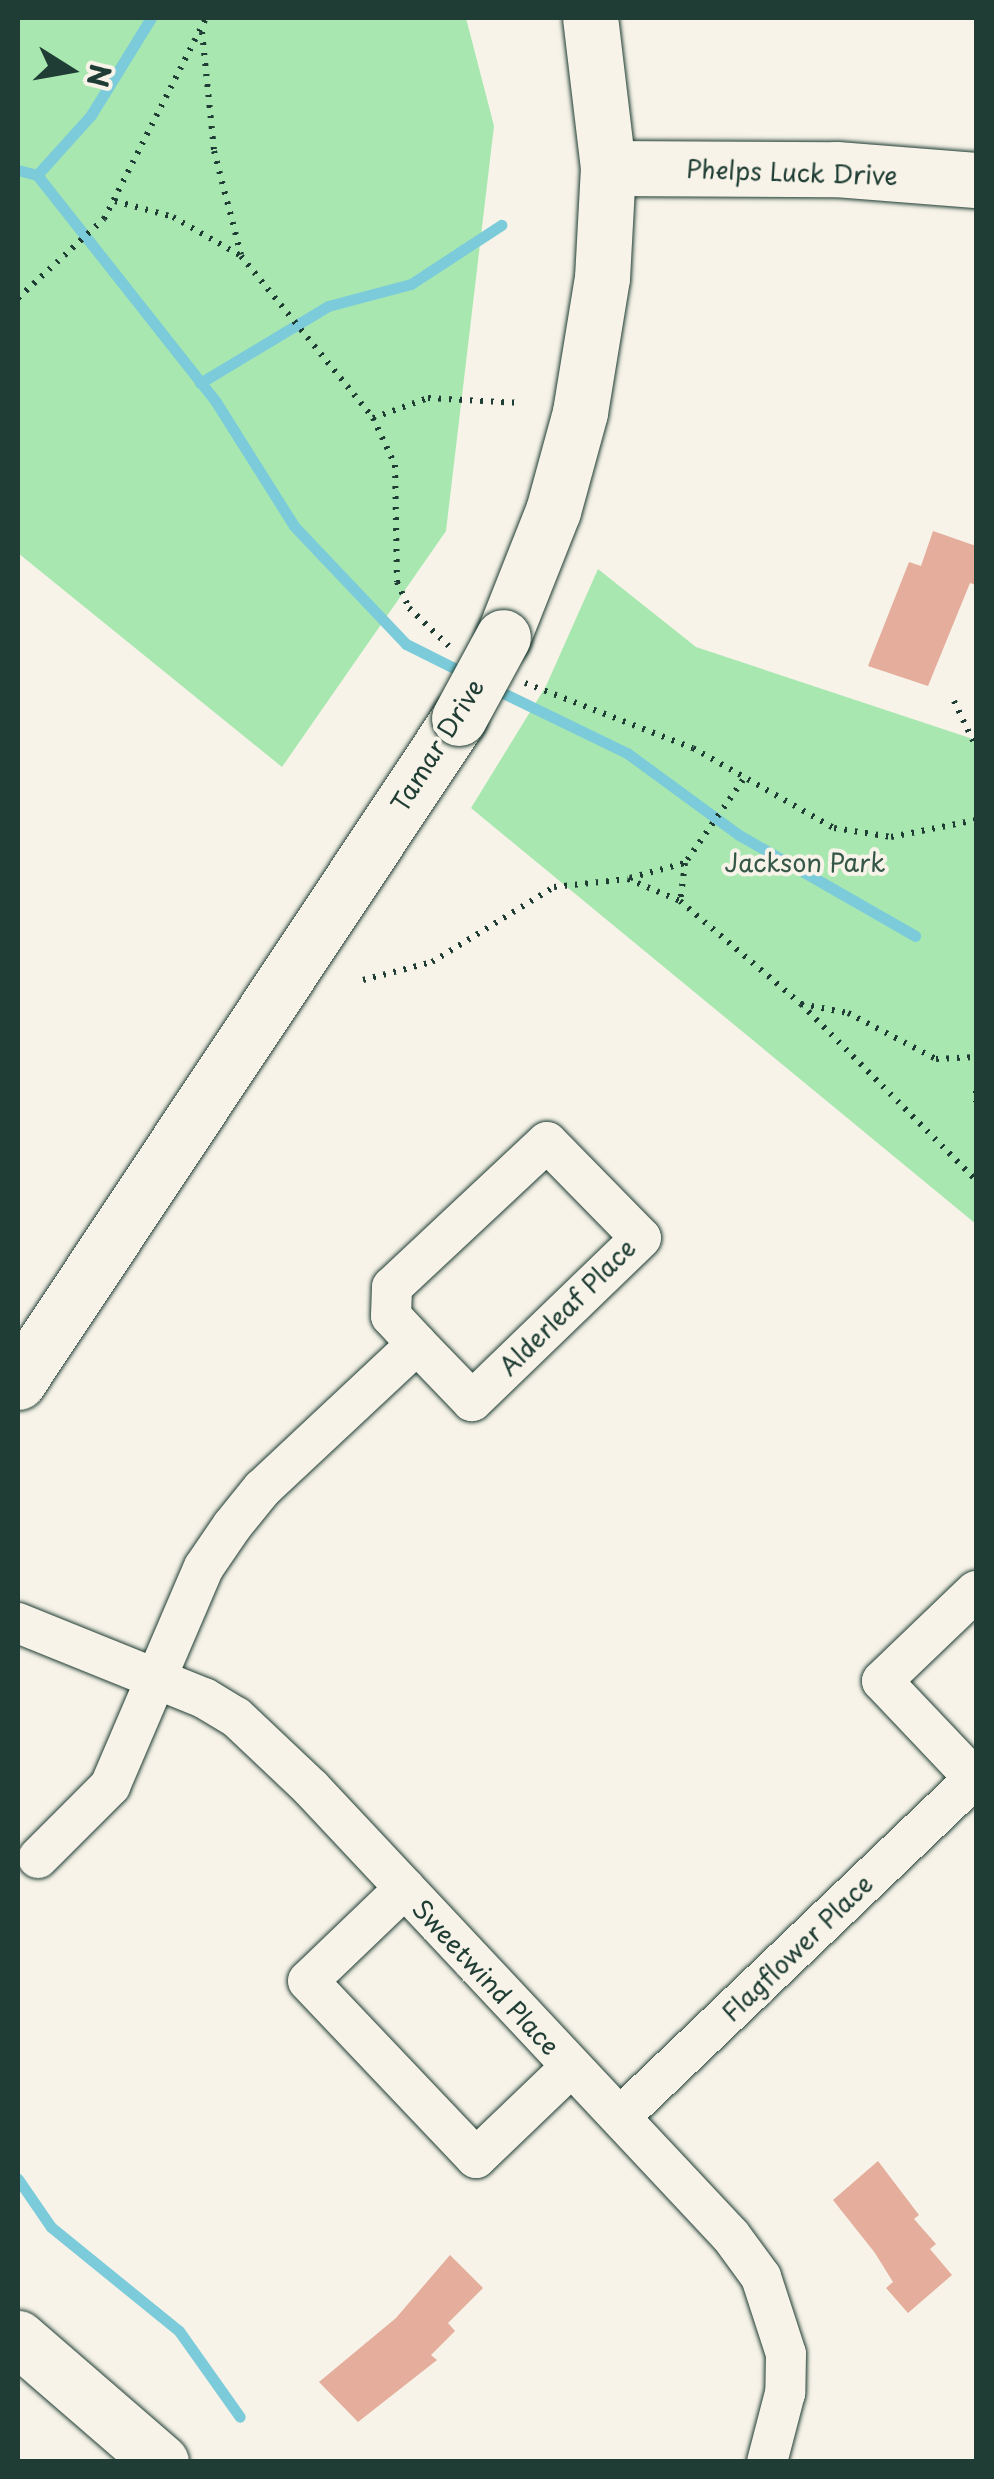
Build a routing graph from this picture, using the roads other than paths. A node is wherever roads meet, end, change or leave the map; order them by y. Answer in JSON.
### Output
{"nodes":[{"id":1,"x":590,"y":18,"type":"edge"},
{"id":2,"x":608,"y":168,"type":"junction"},
{"id":3,"x":976,"y":180,"type":"edge"},
{"id":4,"x":417,"y":1344,"type":"junction"},
{"id":5,"x":18,"y":1382,"type":"edge"},
{"id":6,"x":976,"y":1592,"type":"edge"},
{"id":7,"x":18,"y":1623,"type":"edge"},
{"id":8,"x":156,"y":1678,"type":"junction"},
{"id":9,"x":976,"y":1778,"type":"edge"},
{"id":10,"x":38,"y":1858,"type":"dead end"},
{"id":11,"x":405,"y":1888,"type":"junction"},
{"id":12,"x":570,"y":2068,"type":"junction"},
{"id":13,"x":620,"y":2117,"type":"junction"},
{"id":14,"x":18,"y":2338,"type":"edge"},
{"id":15,"x":161,"y":2462,"type":"edge"},
{"id":16,"x":767,"y":2462,"type":"edge"}],
"edges":[{"from":1,"to":2,"type":"street","name":"Tamar Drive"},
{"from":2,"to":3,"type":"street","name":"Phelps Luck Drive"},
{"from":2,"to":5,"type":"street","name":"Tamar Drive","bridge":true},
{"from":4,"to":4,"type":"street","name":"Alderleaf Place"},
{"from":4,"to":8,"type":"street"},
{"from":6,"to":9,"type":"street","name":"Flagflower Place"},
{"from":7,"to":8,"type":"street","name":"Sweetwind Place"},
{"from":8,"to":10,"type":"street"},
{"from":8,"to":11,"type":"street","name":"Sweetwind Place"},
{"from":9,"to":13,"type":"street","name":"Flagflower Place"},
{"from":11,"to":12,"type":"street","name":"Sweetwind Place"},
{"from":11,"to":12,"type":"street"},
{"from":12,"to":13,"type":"street","name":"Sweetwind Place"},
{"from":13,"to":16,"type":"street","name":"Sweetwind Place"},
{"from":14,"to":15,"type":"street"}]}
